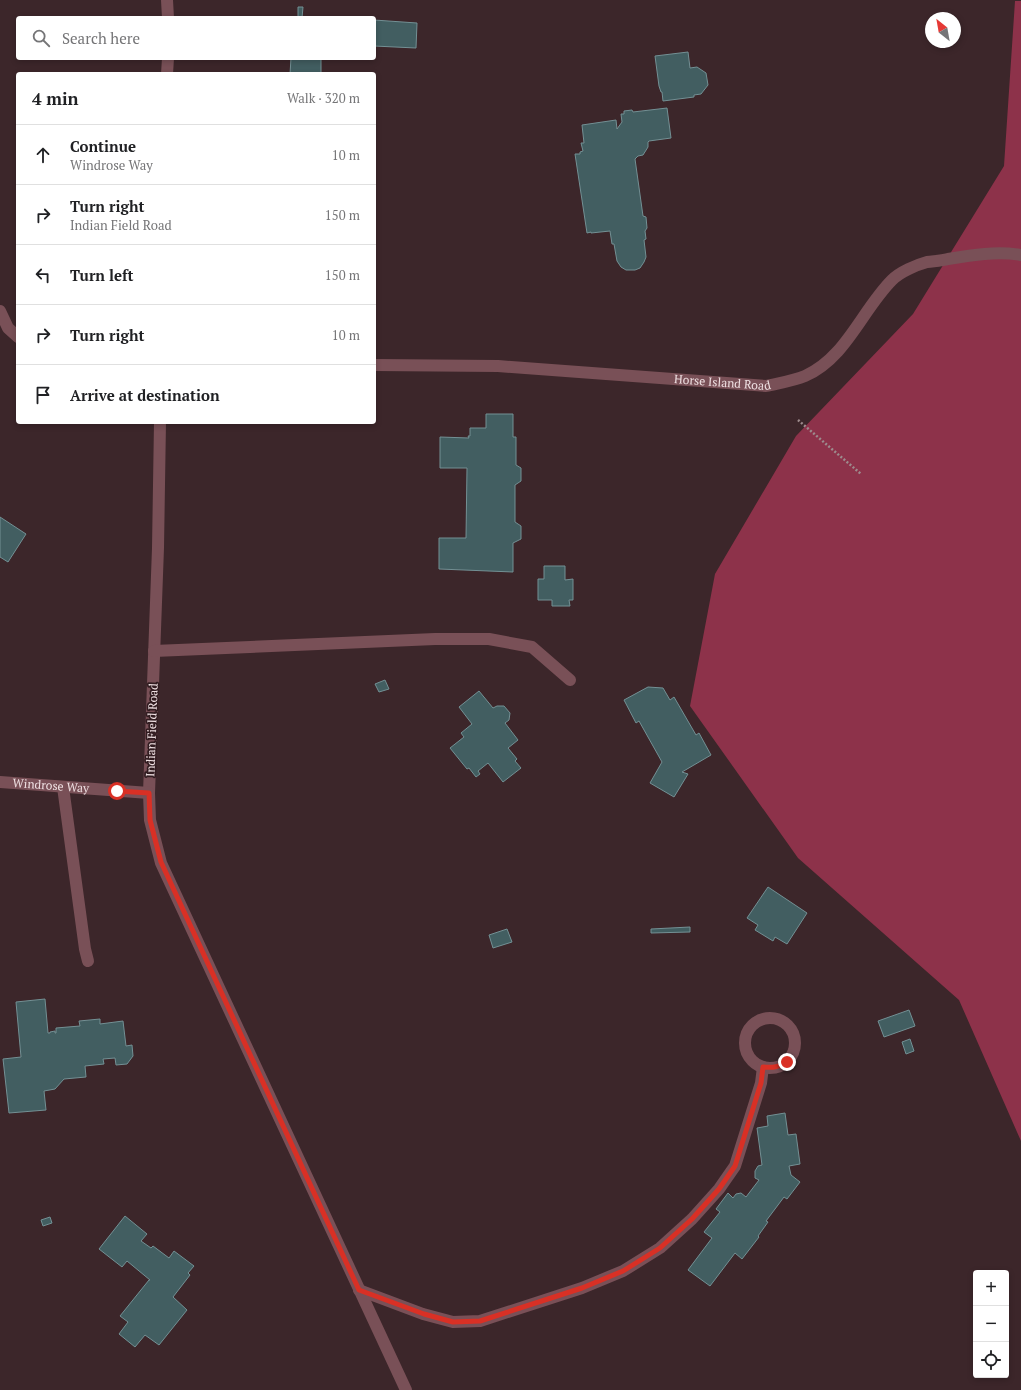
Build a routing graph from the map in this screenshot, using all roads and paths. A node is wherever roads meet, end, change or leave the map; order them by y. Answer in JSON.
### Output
{"nodes":[{"id":1,"x":167,"y":0,"type":"edge"},
{"id":2,"x":168,"y":16,"type":"edge"},
{"id":3,"x":168,"y":60,"type":"edge"},
{"id":4,"x":168,"y":72,"type":"edge"},
{"id":5,"x":1021,"y":255,"type":"edge"},
{"id":6,"x":0,"y":311,"type":"edge"},
{"id":7,"x":16,"y":335,"type":"edge"},
{"id":8,"x":376,"y":364,"type":"edge"},
{"id":9,"x":798,"y":420,"type":"dead end"},
{"id":10,"x":160,"y":424,"type":"edge"},
{"id":11,"x":861,"y":474,"type":"dead end"},
{"id":12,"x":154,"y":651,"type":"junction"},
{"id":13,"x":570,"y":680,"type":"dead end"},
{"id":14,"x":0,"y":782,"type":"edge"},
{"id":15,"x":63,"y":787,"type":"junction"},
{"id":16,"x":149,"y":793,"type":"junction"},
{"id":17,"x":88,"y":960,"type":"dead end"},
{"id":18,"x":763,"y":1067,"type":"junction"},
{"id":19,"x":359,"y":1290,"type":"junction"},
{"id":20,"x":406,"y":1390,"type":"edge"}],
"edges":[{"from":1,"to":2,"type":"street"},
{"from":3,"to":4,"type":"street"},
{"from":5,"to":8,"type":"street","name":"Horse Island Road"},
{"from":6,"to":7,"type":"street"},
{"from":9,"to":11,"type":"path"},
{"from":10,"to":12,"type":"street","name":"Indian Field Road"},
{"from":12,"to":13,"type":"street"},
{"from":12,"to":16,"type":"street","name":"Indian Field Road"},
{"from":14,"to":15,"type":"street","name":"Windrose Way"},
{"from":15,"to":16,"type":"street","name":"Windrose Way"},
{"from":15,"to":17,"type":"street"},
{"from":16,"to":19,"type":"street","name":"Indian Field Road"},
{"from":18,"to":18,"type":"street"},
{"from":18,"to":19,"type":"street"},
{"from":19,"to":20,"type":"street","name":"Indian Field Road"}]}
